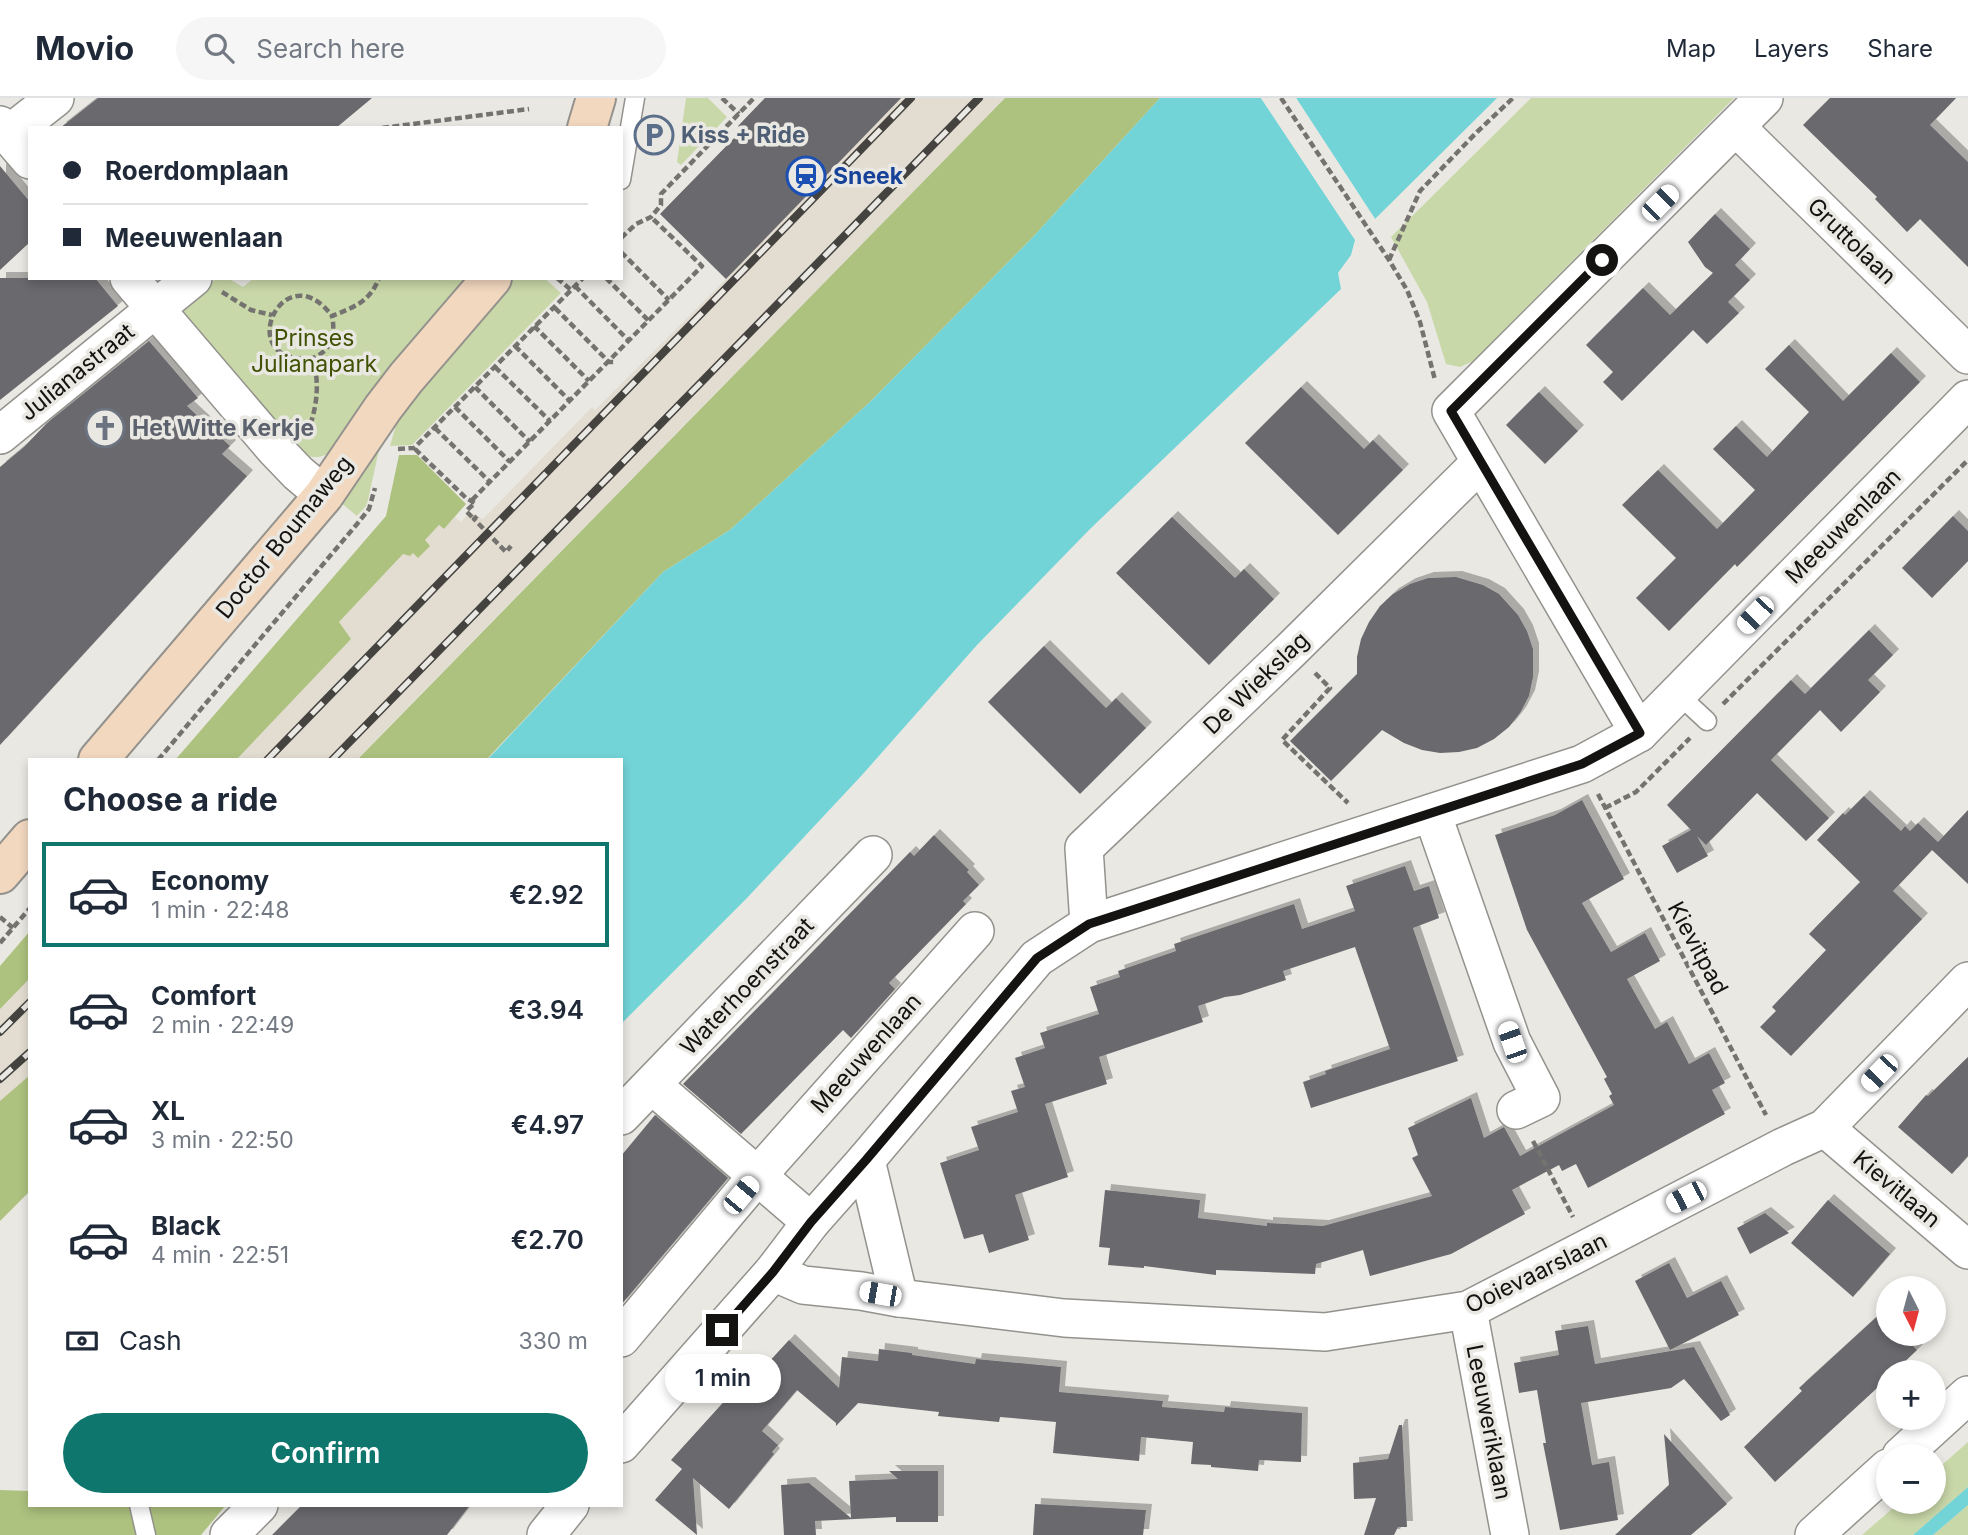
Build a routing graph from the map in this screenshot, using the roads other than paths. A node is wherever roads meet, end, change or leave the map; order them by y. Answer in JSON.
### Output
{"nodes":[{"id":1,"x":55,"y":98,"type":"edge"},
{"id":2,"x":596,"y":98,"type":"edge"},
{"id":3,"x":635,"y":98,"type":"edge"},
{"id":4,"x":1764,"y":98,"type":"edge"},
{"id":5,"x":588,"y":126,"type":"edge"},
{"id":6,"x":1736,"y":127,"type":"junction"},
{"id":7,"x":13,"y":140,"type":"edge"},
{"id":8,"x":623,"y":168,"type":"edge"},
{"id":9,"x":131,"y":280,"type":"edge"},
{"id":10,"x":490,"y":280,"type":"edge"},
{"id":11,"x":203,"y":282,"type":"edge"},
{"id":12,"x":155,"y":309,"type":"junction"},
{"id":13,"x":1968,"y":355,"type":"edge"},
{"id":14,"x":1968,"y":399,"type":"edge"},
{"id":15,"x":0,"y":435,"type":"edge"},
{"id":16,"x":1480,"y":463,"type":"junction"},
{"id":17,"x":324,"y":495,"type":"junction"},
{"id":18,"x":1678,"y":694,"type":"junction"},
{"id":19,"x":1707,"y":720,"type":"road end"},
{"id":20,"x":1640,"y":733,"type":"junction"},
{"id":21,"x":100,"y":758,"type":"edge"},
{"id":22,"x":1432,"y":813,"type":"junction"},
{"id":23,"x":28,"y":841,"type":"edge"},
{"id":24,"x":873,"y":855,"type":"dead end"},
{"id":25,"x":0,"y":874,"type":"edge"},
{"id":26,"x":1089,"y":924,"type":"junction"},
{"id":27,"x":975,"y":931,"type":"dead end"},
{"id":28,"x":1968,"y":982,"type":"edge"},
{"id":29,"x":652,"y":1085,"type":"junction"},
{"id":30,"x":1516,"y":1110,"type":"road end"},
{"id":31,"x":623,"y":1114,"type":"edge"},
{"id":32,"x":1825,"y":1128,"type":"junction"},
{"id":33,"x":866,"y":1160,"type":"junction"},
{"id":34,"x":758,"y":1175,"type":"junction"},
{"id":35,"x":811,"y":1222,"type":"junction"},
{"id":36,"x":1968,"y":1250,"type":"edge"},
{"id":37,"x":773,"y":1272,"type":"junction"},
{"id":38,"x":899,"y":1298,"type":"junction"},
{"id":39,"x":1468,"y":1310,"type":"junction"},
{"id":40,"x":623,"y":1336,"type":"edge"},
{"id":41,"x":1968,"y":1395,"type":"edge"},
{"id":42,"x":623,"y":1442,"type":"edge"},
{"id":43,"x":1914,"y":1444,"type":"edge"},
{"id":44,"x":1876,"y":1479,"type":"edge"},
{"id":45,"x":139,"y":1507,"type":"edge"},
{"id":46,"x":257,"y":1507,"type":"edge"},
{"id":47,"x":568,"y":1507,"type":"edge"},
{"id":48,"x":146,"y":1535,"type":"edge"},
{"id":49,"x":229,"y":1535,"type":"edge"},
{"id":50,"x":546,"y":1535,"type":"edge"},
{"id":51,"x":1510,"y":1535,"type":"edge"},
{"id":52,"x":1814,"y":1535,"type":"edge"}],
"edges":[{"from":1,"to":7,"type":"street"},
{"from":2,"to":5,"type":"main road"},
{"from":3,"to":8,"type":"lane"},
{"from":4,"to":6,"type":"street"},
{"from":6,"to":13,"type":"street","name":"Gruttolaan"},
{"from":6,"to":16,"type":"street"},
{"from":9,"to":12,"type":"street"},
{"from":10,"to":17,"type":"main road","name":"Doctor Boumaweg"},
{"from":11,"to":12,"type":"street"},
{"from":12,"to":15,"type":"street","name":"Julianastraat"},
{"from":12,"to":17,"type":"street"},
{"from":14,"to":18,"type":"street","name":"Meeuwenlaan"},
{"from":16,"to":20,"type":"street"},
{"from":16,"to":26,"type":"street","name":"De Wiekslag"},
{"from":17,"to":21,"type":"main road","name":"Doctor Boumaweg"},
{"from":18,"to":19,"type":"lane"},
{"from":18,"to":20,"type":"street","name":"Meeuwenlaan"},
{"from":20,"to":22,"type":"street","name":"Meeuwenlaan"},
{"from":22,"to":26,"type":"street","name":"Meeuwenlaan"},
{"from":22,"to":30,"type":"street"},
{"from":23,"to":25,"type":"main road"},
{"from":24,"to":29,"type":"street","name":"Waterhoenstraat"},
{"from":26,"to":33,"type":"street","name":"Meeuwenlaan"},
{"from":27,"to":34,"type":"street","name":"Meeuwenlaan"},
{"from":28,"to":32,"type":"street","name":"Ooievaarslaan"},
{"from":29,"to":31,"type":"street","name":"Waterhoenstraat"},
{"from":29,"to":34,"type":"street"},
{"from":32,"to":36,"type":"street","name":"Kievitlaan"},
{"from":32,"to":39,"type":"street","name":"Ooievaarslaan"},
{"from":33,"to":35,"type":"street","name":"Meeuwenlaan"},
{"from":33,"to":38,"type":"street"},
{"from":34,"to":35,"type":"street"},
{"from":34,"to":40,"type":"street","name":"Meeuwenlaan"},
{"from":35,"to":37,"type":"street","name":"Meeuwenlaan"},
{"from":37,"to":38,"type":"street","name":"Ooievaarslaan"},
{"from":37,"to":42,"type":"street","name":"Meeuwenlaan"},
{"from":38,"to":39,"type":"street","name":"Ooievaarslaan"},
{"from":39,"to":51,"type":"street","name":"Leeuweriklaan"},
{"from":41,"to":43,"type":"street"},
{"from":44,"to":52,"type":"street"},
{"from":45,"to":48,"type":"lane"},
{"from":46,"to":49,"type":"street"},
{"from":47,"to":50,"type":"street"}]}
